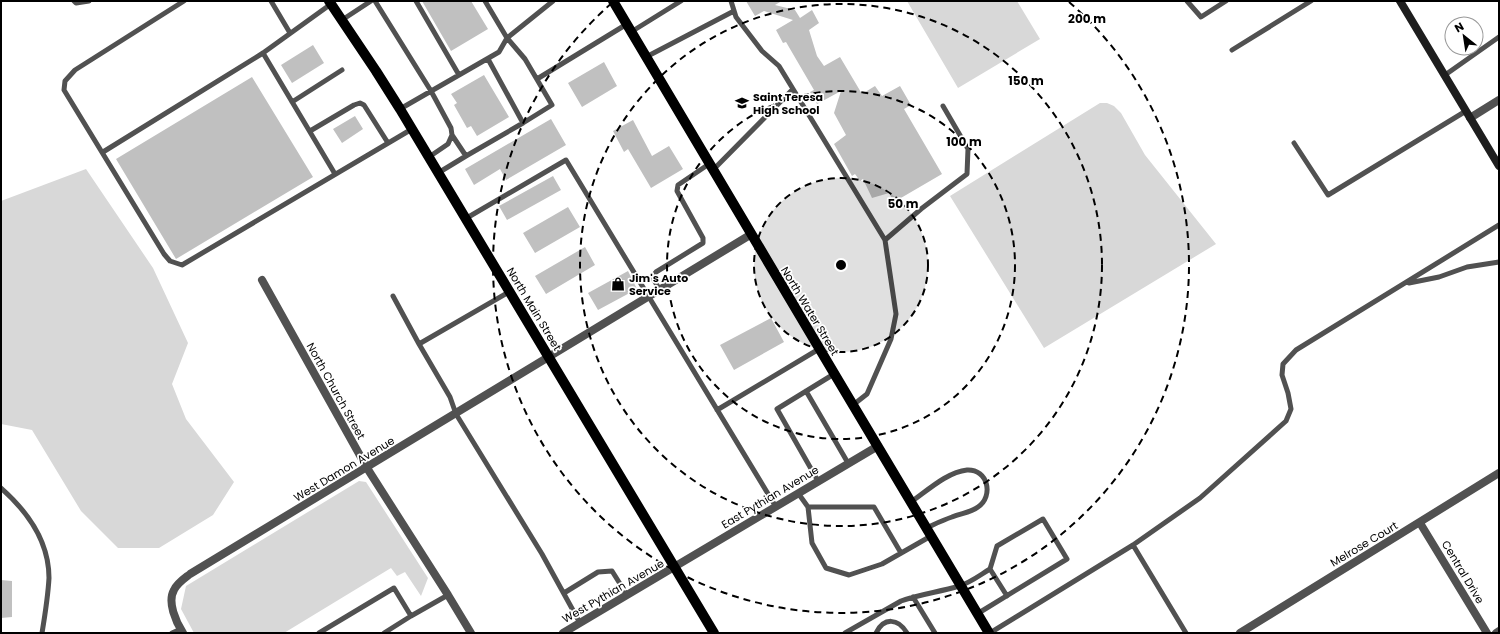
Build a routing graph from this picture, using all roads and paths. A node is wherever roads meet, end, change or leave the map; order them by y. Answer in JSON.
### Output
{"nodes":[{"id":1,"x":74,"y":1,"type":"edge"},
{"id":2,"x":89,"y":1,"type":"edge"},
{"id":3,"x":184,"y":1,"type":"edge"},
{"id":4,"x":271,"y":1,"type":"edge"},
{"id":5,"x":371,"y":1,"type":"edge"},
{"id":6,"x":375,"y":1,"type":"edge"},
{"id":7,"x":416,"y":1,"type":"edge"},
{"id":8,"x":485,"y":1,"type":"edge"},
{"id":9,"x":553,"y":1,"type":"edge"},
{"id":10,"x":613,"y":1,"type":"edge"},
{"id":11,"x":682,"y":1,"type":"edge"},
{"id":12,"x":732,"y":1,"type":"edge"},
{"id":13,"x":1187,"y":1,"type":"edge"},
{"id":14,"x":1226,"y":1,"type":"edge"},
{"id":15,"x":1311,"y":1,"type":"edge"},
{"id":16,"x":1400,"y":1,"type":"edge"},
{"id":17,"x":330,"y":2,"type":"edge"},
{"id":18,"x":734,"y":11,"type":"junction"},
{"id":19,"x":342,"y":20,"type":"junction"},
{"id":20,"x":629,"y":28,"type":"junction"},
{"id":21,"x":290,"y":33,"type":"junction"},
{"id":22,"x":1499,"y":37,"type":"edge"},
{"id":23,"x":507,"y":38,"type":"junction"},
{"id":24,"x":1232,"y":50,"type":"dead end"},
{"id":25,"x":263,"y":53,"type":"junction"},
{"id":26,"x":646,"y":57,"type":"junction"},
{"id":27,"x":488,"y":59,"type":"junction"},
{"id":28,"x":342,"y":70,"type":"dead end"},
{"id":29,"x":459,"y":75,"type":"junction"},
{"id":30,"x":1445,"y":75,"type":"junction"},
{"id":31,"x":537,"y":79,"type":"junction"},
{"id":32,"x":793,"y":90,"type":"junction"},
{"id":33,"x":431,"y":91,"type":"junction"},
{"id":34,"x":1499,"y":100,"type":"edge"},
{"id":35,"x":292,"y":102,"type":"junction"},
{"id":36,"x":943,"y":106,"type":"dead end"},
{"id":37,"x":400,"y":109,"type":"junction"},
{"id":38,"x":1468,"y":114,"type":"junction"},
{"id":39,"x":523,"y":123,"type":"junction"},
{"id":40,"x":412,"y":129,"type":"junction"},
{"id":41,"x":310,"y":131,"type":"junction"},
{"id":42,"x":452,"y":135,"type":"junction"},
{"id":43,"x":388,"y":143,"type":"junction"},
{"id":44,"x":1294,"y":143,"type":"dead end"},
{"id":45,"x":103,"y":152,"type":"junction"},
{"id":46,"x":466,"y":156,"type":"junction"},
{"id":47,"x":429,"y":157,"type":"junction"},
{"id":48,"x":1499,"y":166,"type":"edge"},
{"id":49,"x":710,"y":168,"type":"junction"},
{"id":50,"x":438,"y":173,"type":"junction"},
{"id":51,"x":335,"y":174,"type":"junction"},
{"id":52,"x":465,"y":218,"type":"junction"},
{"id":53,"x":1499,"y":225,"type":"edge"},
{"id":54,"x":750,"y":235,"type":"junction"},
{"id":55,"x":885,"y":240,"type":"junction"},
{"id":56,"x":1499,"y":262,"type":"edge"},
{"id":57,"x":262,"y":280,"type":"dead end"},
{"id":58,"x":1404,"y":284,"type":"junction"},
{"id":59,"x":660,"y":290,"type":"junction"},
{"id":60,"x":509,"y":292,"type":"junction"},
{"id":61,"x":393,"y":296,"type":"dead end"},
{"id":62,"x":649,"y":297,"type":"junction"},
{"id":63,"x":419,"y":344,"type":"junction"},
{"id":64,"x":819,"y":349,"type":"junction"},
{"id":65,"x":549,"y":358,"type":"junction"},
{"id":66,"x":834,"y":374,"type":"junction"},
{"id":67,"x":806,"y":392,"type":"junction"},
{"id":68,"x":853,"y":406,"type":"junction"},
{"id":69,"x":717,"y":410,"type":"junction"},
{"id":70,"x":456,"y":414,"type":"junction"},
{"id":71,"x":878,"y":446,"type":"junction"},
{"id":72,"x":848,"y":463,"type":"junction"},
{"id":73,"x":367,"y":468,"type":"junction"},
{"id":74,"x":1499,"y":473,"type":"edge"},
{"id":75,"x":818,"y":481,"type":"junction"},
{"id":76,"x":1,"y":488,"type":"edge"},
{"id":77,"x":798,"y":493,"type":"junction"},
{"id":78,"x":911,"y":502,"type":"junction"},
{"id":79,"x":776,"y":507,"type":"junction"},
{"id":80,"x":808,"y":507,"type":"junction"},
{"id":81,"x":1420,"y":523,"type":"junction"},
{"id":82,"x":929,"y":532,"type":"junction"},
{"id":83,"x":1133,"y":545,"type":"junction"},
{"id":84,"x":901,"y":553,"type":"junction"},
{"id":85,"x":674,"y":568,"type":"junction"},
{"id":86,"x":990,"y":569,"type":"junction"},
{"id":87,"x":961,"y":586,"type":"junction"},
{"id":88,"x":564,"y":593,"type":"junction"},
{"id":89,"x":448,"y":595,"type":"junction"},
{"id":90,"x":627,"y":596,"type":"junction"},
{"id":91,"x":1007,"y":596,"type":"junction"},
{"id":92,"x":913,"y":597,"type":"junction"},
{"id":93,"x":978,"y":614,"type":"junction"},
{"id":94,"x":876,"y":615,"type":"junction"},
{"id":95,"x":412,"y":616,"type":"junction"},
{"id":96,"x":580,"y":623,"type":"junction"},
{"id":97,"x":882,"y":625,"type":"junction"},
{"id":98,"x":182,"y":631,"type":"edge"},
{"id":99,"x":1499,"y":631,"type":"edge"},
{"id":100,"x":42,"y":633,"type":"edge"},
{"id":101,"x":172,"y":633,"type":"edge"},
{"id":102,"x":319,"y":633,"type":"edge"},
{"id":103,"x":384,"y":633,"type":"edge"},
{"id":104,"x":471,"y":633,"type":"edge"},
{"id":105,"x":563,"y":633,"type":"edge"},
{"id":106,"x":714,"y":633,"type":"edge"},
{"id":107,"x":845,"y":633,"type":"edge"},
{"id":108,"x":876,"y":633,"type":"edge"},
{"id":109,"x":907,"y":633,"type":"edge"},
{"id":110,"x":935,"y":633,"type":"edge"},
{"id":111,"x":990,"y":633,"type":"edge"},
{"id":112,"x":1186,"y":633,"type":"edge"},
{"id":113,"x":1240,"y":633,"type":"edge"},
{"id":114,"x":1487,"y":633,"type":"edge"},
{"id":115,"x":1496,"y":633,"type":"edge"}],
"edges":[{"from":1,"to":2,"type":"lane"},
{"from":3,"to":45,"type":"lane"},
{"from":4,"to":21,"type":"lane"},
{"from":5,"to":19,"type":"lane"},
{"from":6,"to":33,"type":"lane"},
{"from":7,"to":29,"type":"lane"},
{"from":8,"to":23,"type":"lane"},
{"from":9,"to":23,"type":"lane"},
{"from":10,"to":20,"type":"main road","name":"North Water Street"},
{"from":11,"to":20,"type":"lane"},
{"from":12,"to":18,"type":"lane"},
{"from":13,"to":14,"type":"lane"},
{"from":15,"to":24,"type":"lane"},
{"from":16,"to":30,"type":"street"},
{"from":17,"to":19,"type":"main road","name":"North Main Street"},
{"from":17,"to":21,"type":"lane"},
{"from":18,"to":26,"type":"lane"},
{"from":18,"to":32,"type":"lane"},
{"from":19,"to":37,"type":"main road","name":"North Main Street"},
{"from":20,"to":26,"type":"main road","name":"North Water Street"},
{"from":20,"to":31,"type":"lane"},
{"from":21,"to":25,"type":"lane"},
{"from":22,"to":30,"type":"lane"},
{"from":23,"to":27,"type":"lane"},
{"from":23,"to":31,"type":"lane"},
{"from":25,"to":35,"type":"lane"},
{"from":25,"to":45,"type":"lane"},
{"from":26,"to":49,"type":"main road","name":"North Water Street"},
{"from":27,"to":29,"type":"lane"},
{"from":27,"to":39,"type":"lane"},
{"from":28,"to":35,"type":"lane"},
{"from":29,"to":33,"type":"lane"},
{"from":30,"to":38,"type":"street"},
{"from":31,"to":39,"type":"lane"},
{"from":32,"to":49,"type":"lane"},
{"from":32,"to":55,"type":"lane"},
{"from":33,"to":37,"type":"lane"},
{"from":33,"to":42,"type":"lane"},
{"from":34,"to":38,"type":"street"},
{"from":35,"to":41,"type":"lane"},
{"from":36,"to":55,"type":"lane"},
{"from":37,"to":40,"type":"main road","name":"North Main Street"},
{"from":38,"to":44,"type":"lane"},
{"from":38,"to":48,"type":"street"},
{"from":39,"to":46,"type":"lane"},
{"from":40,"to":43,"type":"lane"},
{"from":40,"to":47,"type":"main road","name":"North Main Street"},
{"from":41,"to":43,"type":"lane"},
{"from":41,"to":51,"type":"lane"},
{"from":42,"to":46,"type":"lane"},
{"from":42,"to":47,"type":"lane"},
{"from":43,"to":51,"type":"lane"},
{"from":45,"to":51,"type":"lane"},
{"from":46,"to":50,"type":"lane"},
{"from":47,"to":50,"type":"main road","name":"North Main Street"},
{"from":49,"to":54,"type":"main road","name":"North Water Street"},
{"from":49,"to":59,"type":"lane"},
{"from":50,"to":52,"type":"main road","name":"North Main Street"},
{"from":52,"to":60,"type":"main road","name":"North Main Street"},
{"from":52,"to":62,"type":"lane"},
{"from":53,"to":58,"type":"lane"},
{"from":54,"to":59,"type":"street","name":"West Damon Avenue"},
{"from":54,"to":64,"type":"main road","name":"North Water Street"},
{"from":55,"to":68,"type":"lane"},
{"from":56,"to":58,"type":"lane"},
{"from":57,"to":73,"type":"street","name":"North Church Street"},
{"from":58,"to":83,"type":"lane"},
{"from":59,"to":62,"type":"street","name":"West Damon Avenue"},
{"from":60,"to":63,"type":"lane"},
{"from":60,"to":65,"type":"main road","name":"North Main Street"},
{"from":61,"to":63,"type":"lane"},
{"from":62,"to":65,"type":"street","name":"West Damon Avenue"},
{"from":62,"to":69,"type":"lane"},
{"from":63,"to":70,"type":"lane"},
{"from":64,"to":66,"type":"main road","name":"North Water Street"},
{"from":64,"to":69,"type":"lane"},
{"from":65,"to":70,"type":"street","name":"West Damon Avenue"},
{"from":65,"to":85,"type":"main road","name":"North Main Street"},
{"from":66,"to":67,"type":"lane"},
{"from":66,"to":68,"type":"main road","name":"North Water Street"},
{"from":67,"to":72,"type":"lane"},
{"from":67,"to":75,"type":"lane"},
{"from":68,"to":71,"type":"main road","name":"North Water Street"},
{"from":69,"to":79,"type":"lane"},
{"from":70,"to":73,"type":"street","name":"West Damon Avenue"},
{"from":70,"to":88,"type":"lane"},
{"from":71,"to":72,"type":"street","name":"East Pythian Avenue"},
{"from":71,"to":78,"type":"main road","name":"North Water Street"},
{"from":72,"to":75,"type":"street","name":"East Pythian Avenue"},
{"from":73,"to":89,"type":"street","name":"North Church Street"},
{"from":73,"to":98,"type":"street","name":"West Damon Avenue"},
{"from":74,"to":81,"type":"street","name":"Melrose Court"},
{"from":75,"to":77,"type":"street","name":"East Pythian Avenue"},
{"from":76,"to":100,"type":"lane"},
{"from":77,"to":79,"type":"street","name":"East Pythian Avenue"},
{"from":77,"to":80,"type":"lane"},
{"from":78,"to":82,"type":"main road","name":"North Water Street"},
{"from":78,"to":82,"type":"lane"},
{"from":79,"to":85,"type":"street","name":"East Pythian Avenue"},
{"from":80,"to":84,"type":"lane"},
{"from":80,"to":84,"type":"lane"},
{"from":81,"to":113,"type":"street","name":"Melrose Court"},
{"from":81,"to":114,"type":"street","name":"Central Drive"},
{"from":82,"to":84,"type":"lane"},
{"from":82,"to":87,"type":"main road","name":"North Water Street"},
{"from":83,"to":111,"type":"lane"},
{"from":83,"to":112,"type":"lane"},
{"from":85,"to":90,"type":"street","name":"West Pythian Avenue"},
{"from":85,"to":106,"type":"main road","name":"North Main Street"},
{"from":86,"to":87,"type":"lane"},
{"from":86,"to":91,"type":"lane"},
{"from":86,"to":91,"type":"lane"},
{"from":87,"to":92,"type":"lane"},
{"from":87,"to":93,"type":"main road","name":"North Water Street"},
{"from":88,"to":90,"type":"lane"},
{"from":88,"to":96,"type":"lane"},
{"from":89,"to":95,"type":"lane"},
{"from":89,"to":104,"type":"street","name":"North Church Street"},
{"from":90,"to":96,"type":"street","name":"West Pythian Avenue"},
{"from":91,"to":93,"type":"lane"},
{"from":92,"to":94,"type":"lane"},
{"from":92,"to":110,"type":"lane"},
{"from":93,"to":111,"type":"main road","name":"North Water Street"},
{"from":94,"to":97,"type":"lane"},
{"from":94,"to":107,"type":"lane"},
{"from":95,"to":102,"type":"lane"},
{"from":95,"to":103,"type":"lane"},
{"from":96,"to":105,"type":"street","name":"West Pythian Avenue"},
{"from":97,"to":108,"type":"lane"},
{"from":97,"to":109,"type":"lane"},
{"from":98,"to":101,"type":"lane"},
{"from":99,"to":115,"type":"street"}]}
